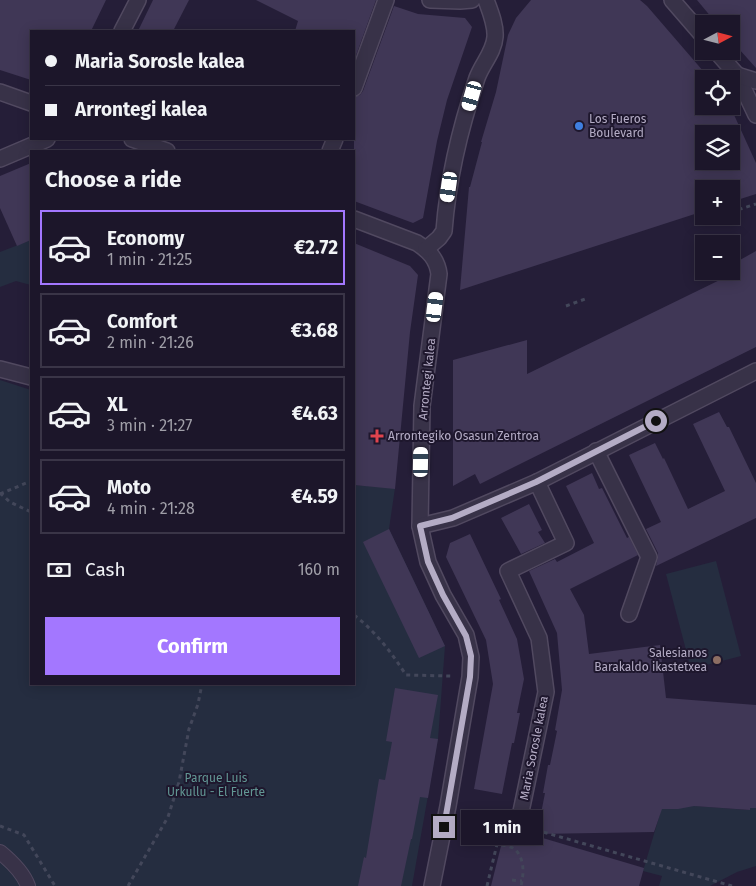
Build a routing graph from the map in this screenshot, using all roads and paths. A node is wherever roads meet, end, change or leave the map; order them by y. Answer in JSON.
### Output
{"nodes":[{"id":1,"x":138,"y":0,"type":"edge"},
{"id":2,"x":386,"y":0,"type":"edge"},
{"id":3,"x":430,"y":0,"type":"edge"},
{"id":4,"x":472,"y":0,"type":"edge"},
{"id":5,"x":486,"y":0,"type":"edge"},
{"id":6,"x":672,"y":0,"type":"edge"},
{"id":7,"x":695,"y":27,"type":"edge"},
{"id":8,"x":123,"y":30,"type":"edge"},
{"id":9,"x":724,"y":60,"type":"edge"},
{"id":10,"x":733,"y":70,"type":"edge"},
{"id":11,"x":740,"y":76,"type":"edge"},
{"id":12,"x":756,"y":80,"type":"edge"},
{"id":13,"x":740,"y":81,"type":"edge"},
{"id":14,"x":355,"y":85,"type":"edge"},
{"id":15,"x":0,"y":92,"type":"edge"},
{"id":16,"x":30,"y":102,"type":"edge"},
{"id":17,"x":756,"y":115,"type":"edge"},
{"id":18,"x":43,"y":140,"type":"edge"},
{"id":19,"x":135,"y":140,"type":"edge"},
{"id":20,"x":28,"y":144,"type":"edge"},
{"id":21,"x":164,"y":150,"type":"edge"},
{"id":22,"x":0,"y":159,"type":"edge"},
{"id":23,"x":756,"y":204,"type":"edge"},
{"id":24,"x":740,"y":209,"type":"edge"},
{"id":25,"x":355,"y":219,"type":"edge"},
{"id":26,"x":426,"y":249,"type":"junction"},
{"id":27,"x":585,"y":299,"type":"dead end"},
{"id":28,"x":566,"y":306,"type":"dead end"},
{"id":29,"x":0,"y":369,"type":"edge"},
{"id":30,"x":756,"y":372,"type":"edge"},
{"id":31,"x":30,"y":377,"type":"edge"},
{"id":32,"x":596,"y":451,"type":"junction"},
{"id":33,"x":30,"y":481,"type":"edge"},
{"id":34,"x":536,"y":482,"type":"junction"},
{"id":35,"x":0,"y":494,"type":"edge"},
{"id":36,"x":30,"y":512,"type":"edge"},
{"id":37,"x":420,"y":526,"type":"junction"},
{"id":38,"x":629,"y":614,"type":"dead end"},
{"id":39,"x":355,"y":615,"type":"edge"},
{"id":40,"x":454,"y":676,"type":"dead end"},
{"id":41,"x":202,"y":685,"type":"edge"},
{"id":42,"x":448,"y":806,"type":"junction"},
{"id":43,"x":0,"y":826,"type":"edge"},
{"id":44,"x":518,"y":826,"type":"junction"},
{"id":45,"x":0,"y":852,"type":"edge"},
{"id":46,"x":512,"y":880,"type":"dead end"},
{"id":47,"x":522,"y":881,"type":"junction"},
{"id":48,"x":28,"y":886,"type":"edge"},
{"id":49,"x":56,"y":886,"type":"edge"},
{"id":50,"x":128,"y":886,"type":"edge"},
{"id":51,"x":432,"y":886,"type":"edge"},
{"id":52,"x":486,"y":886,"type":"edge"},
{"id":53,"x":521,"y":886,"type":"edge"},
{"id":54,"x":732,"y":886,"type":"edge"}],
"edges":[{"from":1,"to":8,"type":"street"},
{"from":2,"to":14,"type":"street"},
{"from":3,"to":4,"type":"street"},
{"from":5,"to":26,"type":"street"},
{"from":6,"to":7,"type":"street"},
{"from":9,"to":10,"type":"street"},
{"from":11,"to":12,"type":"street"},
{"from":13,"to":17,"type":"street"},
{"from":15,"to":16,"type":"street"},
{"from":18,"to":20,"type":"street"},
{"from":19,"to":21,"type":"street"},
{"from":20,"to":22,"type":"street"},
{"from":23,"to":24,"type":"path"},
{"from":25,"to":26,"type":"street"},
{"from":26,"to":37,"type":"street","name":"Arrontegi kalea"},
{"from":27,"to":28,"type":"path"},
{"from":29,"to":31,"type":"street"},
{"from":30,"to":32,"type":"street"},
{"from":32,"to":34,"type":"street"},
{"from":32,"to":38,"type":"street"},
{"from":33,"to":35,"type":"path","bridge":true},
{"from":34,"to":37,"type":"street"},
{"from":34,"to":44,"type":"street","name":"Maria Sorosle kalea"},
{"from":35,"to":36,"type":"path"},
{"from":37,"to":42,"type":"street","name":"Arrontegi kalea"},
{"from":39,"to":40,"type":"path"},
{"from":41,"to":50,"type":"path"},
{"from":42,"to":44,"type":"path"},
{"from":42,"to":51,"type":"street","name":"Arrontegi kalea"},
{"from":43,"to":49,"type":"path"},
{"from":44,"to":54,"type":"path"},
{"from":45,"to":48,"type":"lane"},
{"from":46,"to":47,"type":"path"},
{"from":47,"to":52,"type":"path"},
{"from":47,"to":53,"type":"path"}]}
